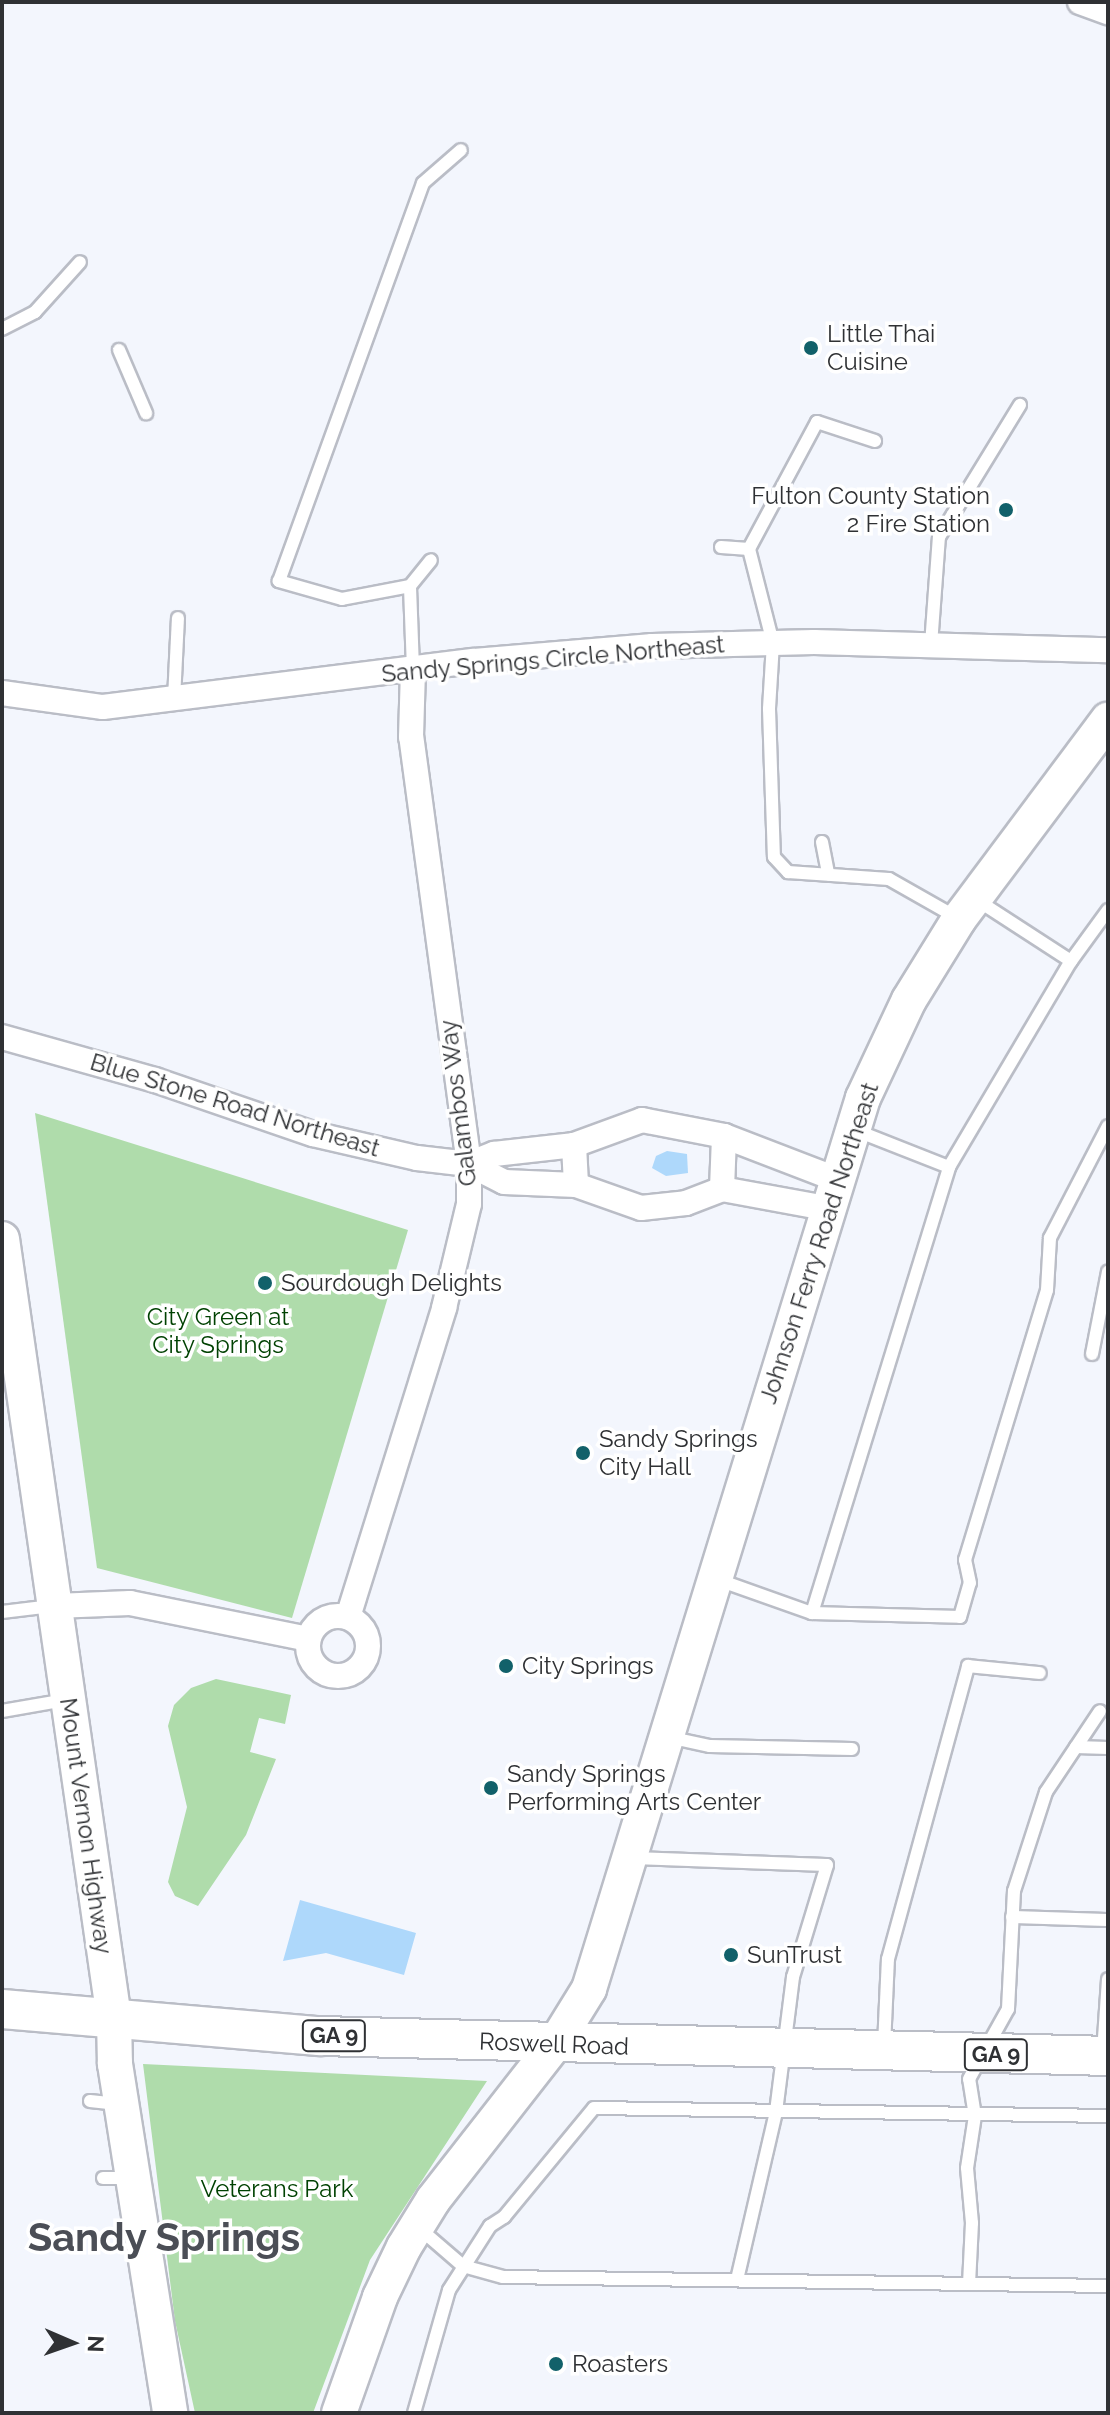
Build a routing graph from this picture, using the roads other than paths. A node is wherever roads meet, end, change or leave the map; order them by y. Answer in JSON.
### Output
{"nodes":[{"id":1,"x":1080,"y":2,"type":"edge"},
{"id":2,"x":1108,"y":12,"type":"edge"},
{"id":3,"x":461,"y":150,"type":"dead end"},
{"id":4,"x":80,"y":262,"type":"dead end"},
{"id":5,"x":2,"y":329,"type":"edge"},
{"id":6,"x":119,"y":350,"type":"dead end"},
{"id":7,"x":1020,"y":405,"type":"dead end"},
{"id":8,"x":146,"y":413,"type":"dead end"},
{"id":9,"x":875,"y":441,"type":"dead end"},
{"id":10,"x":721,"y":547,"type":"dead end"},
{"id":11,"x":749,"y":549,"type":"junction"},
{"id":12,"x":431,"y":560,"type":"dead end"},
{"id":13,"x":410,"y":586,"type":"junction"},
{"id":14,"x":178,"y":618,"type":"dead end"},
{"id":15,"x":773,"y":643,"type":"junction"},
{"id":16,"x":931,"y":645,"type":"junction"},
{"id":17,"x":1108,"y":650,"type":"edge"},
{"id":18,"x":413,"y":669,"type":"junction"},
{"id":19,"x":2,"y":693,"type":"edge"},
{"id":20,"x":174,"y":699,"type":"junction"},
{"id":21,"x":1108,"y":720,"type":"edge"},
{"id":22,"x":822,"y":842,"type":"dead end"},
{"id":23,"x":828,"y":874,"type":"junction"},
{"id":24,"x":968,"y":910,"type":"junction"},
{"id":25,"x":1108,"y":910,"type":"edge"},
{"id":26,"x":1071,"y":961,"type":"junction"},
{"id":27,"x":2,"y":1037,"type":"edge"},
{"id":28,"x":1108,"y":1126,"type":"edge"},
{"id":29,"x":852,"y":1128,"type":"junction"},
{"id":30,"x":724,"y":1136,"type":"junction"},
{"id":31,"x":574,"y":1145,"type":"junction"},
{"id":32,"x":469,"y":1164,"type":"junction"},
{"id":33,"x":949,"y":1167,"type":"junction"},
{"id":34,"x":576,"y":1185,"type":"junction"},
{"id":35,"x":722,"y":1189,"type":"junction"},
{"id":36,"x":831,"y":1193,"type":"junction"},
{"id":37,"x":2,"y":1239,"type":"edge"},
{"id":38,"x":1108,"y":1272,"type":"edge"},
{"id":39,"x":1092,"y":1354,"type":"dead end"},
{"id":40,"x":713,"y":1578,"type":"junction"},
{"id":41,"x":55,"y":1606,"type":"junction"},
{"id":42,"x":2,"y":1612,"type":"edge"},
{"id":43,"x":812,"y":1613,"type":"junction"},
{"id":44,"x":348,"y":1617,"type":"junction"},
{"id":45,"x":308,"y":1639,"type":"junction"},
{"id":46,"x":1040,"y":1673,"type":"dead end"},
{"id":47,"x":68,"y":1699,"type":"junction"},
{"id":48,"x":2,"y":1711,"type":"edge"},
{"id":49,"x":1100,"y":1711,"type":"dead end"},
{"id":50,"x":665,"y":1736,"type":"junction"},
{"id":51,"x":1076,"y":1747,"type":"junction"},
{"id":52,"x":1108,"y":1748,"type":"edge"},
{"id":53,"x":852,"y":1749,"type":"dead end"},
{"id":54,"x":629,"y":1858,"type":"junction"},
{"id":55,"x":1012,"y":1917,"type":"junction"},
{"id":56,"x":1108,"y":1920,"type":"edge"},
{"id":57,"x":1108,"y":1979,"type":"edge"},
{"id":58,"x":2,"y":2009,"type":"edge"},
{"id":59,"x":114,"y":2018,"type":"junction"},
{"id":60,"x":555,"y":2044,"type":"junction"},
{"id":61,"x":784,"y":2051,"type":"junction"},
{"id":62,"x":884,"y":2053,"type":"junction"},
{"id":63,"x":983,"y":2055,"type":"junction"},
{"id":64,"x":1105,"y":2056,"type":"edge"},
{"id":65,"x":776,"y":2112,"type":"junction"},
{"id":66,"x":975,"y":2116,"type":"junction"},
{"id":67,"x":1108,"y":2116,"type":"edge"},
{"id":68,"x":417,"y":2226,"type":"junction"},
{"id":69,"x":463,"y":2266,"type":"junction"},
{"id":70,"x":737,"y":2280,"type":"junction"},
{"id":71,"x":969,"y":2284,"type":"junction"},
{"id":72,"x":1108,"y":2286,"type":"edge"},
{"id":73,"x":170,"y":2413,"type":"edge"},
{"id":74,"x":339,"y":2413,"type":"edge"},
{"id":75,"x":414,"y":2413,"type":"edge"}],
"edges":[{"from":1,"to":2,"type":"street"},
{"from":3,"to":13,"type":"lane"},
{"from":4,"to":5,"type":"lane"},
{"from":6,"to":8,"type":"lane"},
{"from":7,"to":16,"type":"lane"},
{"from":9,"to":11,"type":"lane"},
{"from":10,"to":11,"type":"lane"},
{"from":11,"to":15,"type":"lane"},
{"from":12,"to":13,"type":"lane"},
{"from":13,"to":18,"type":"lane"},
{"from":14,"to":20,"type":"lane"},
{"from":15,"to":16,"type":"street","name":"Sandy Springs Circle Northeast"},
{"from":15,"to":18,"type":"street","name":"Sandy Springs Circle Northeast"},
{"from":15,"to":23,"type":"lane"},
{"from":16,"to":17,"type":"street","name":"Sandy Springs Circle Northeast"},
{"from":18,"to":20,"type":"street","name":"Sandy Springs Circle Northeast"},
{"from":18,"to":32,"type":"street","name":"Galambos Way"},
{"from":19,"to":20,"type":"street","name":"Sandy Springs Circle Northeast"},
{"from":21,"to":24,"type":"street","name":"Johnson Ferry Road Northeast"},
{"from":22,"to":23,"type":"lane"},
{"from":23,"to":24,"type":"lane"},
{"from":24,"to":26,"type":"lane"},
{"from":24,"to":29,"type":"street","name":"Johnson Ferry Road Northeast"},
{"from":25,"to":26,"type":"lane"},
{"from":26,"to":33,"type":"lane"},
{"from":27,"to":32,"type":"street","name":"Blue Stone Road Northeast"},
{"from":28,"to":43,"type":"lane"},
{"from":29,"to":33,"type":"lane"},
{"from":29,"to":36,"type":"street","name":"Johnson Ferry Road Northeast"},
{"from":30,"to":31,"type":"street","name":"Blue Stone Road Northeast"},
{"from":30,"to":35,"type":"street"},
{"from":30,"to":36,"type":"street","name":"Blue Stone Road Northeast"},
{"from":31,"to":32,"type":"street","name":"Blue Stone Road Northeast"},
{"from":31,"to":34,"type":"street"},
{"from":32,"to":34,"type":"street","name":"Blue Stone Road Northeast"},
{"from":32,"to":44,"type":"street","name":"Galambos Way"},
{"from":33,"to":43,"type":"lane"},
{"from":34,"to":35,"type":"street","name":"Blue Stone Road Northeast"},
{"from":35,"to":36,"type":"street"},
{"from":36,"to":40,"type":"street","name":"Johnson Ferry Road Northeast"},
{"from":37,"to":41,"type":"street","name":"Mount Vernon Highway"},
{"from":38,"to":39,"type":"lane"},
{"from":40,"to":43,"type":"lane"},
{"from":40,"to":50,"type":"street","name":"Johnson Ferry Road Northeast"},
{"from":41,"to":42,"type":"lane"},
{"from":41,"to":45,"type":"street"},
{"from":41,"to":47,"type":"street","name":"Mount Vernon Highway"},
{"from":44,"to":45,"type":"street"},
{"from":44,"to":45,"type":"street"},
{"from":46,"to":62,"type":"lane"},
{"from":47,"to":48,"type":"lane"},
{"from":47,"to":59,"type":"street","name":"Mount Vernon Highway"},
{"from":49,"to":51,"type":"lane"},
{"from":50,"to":53,"type":"lane"},
{"from":50,"to":54,"type":"street","name":"Johnson Ferry Road Northeast"},
{"from":51,"to":52,"type":"lane"},
{"from":51,"to":55,"type":"lane"},
{"from":54,"to":60,"type":"street","name":"Johnson Ferry Road Northeast"},
{"from":54,"to":61,"type":"lane"},
{"from":55,"to":56,"type":"lane"},
{"from":55,"to":63,"type":"lane"},
{"from":57,"to":64,"type":"lane"},
{"from":58,"to":59,"type":"main road","name":"Roswell Road","number":"GA 9"},
{"from":59,"to":60,"type":"main road","name":"Roswell Road","number":"GA 9"},
{"from":59,"to":73,"type":"street","name":"Mount Vernon Highway"},
{"from":60,"to":61,"type":"main road","name":"Roswell Road","number":"GA 9"},
{"from":60,"to":68,"type":"street","name":"Johnson Ferry Road Northeast"},
{"from":61,"to":62,"type":"main road","name":"Roswell Road","number":"GA 9"},
{"from":61,"to":65,"type":"lane"},
{"from":62,"to":63,"type":"main road","name":"Roswell Road","number":"GA 9"},
{"from":63,"to":64,"type":"main road","name":"Roswell Road","number":"GA 9"},
{"from":63,"to":66,"type":"lane"},
{"from":65,"to":66,"type":"lane"},
{"from":65,"to":69,"type":"lane"},
{"from":65,"to":70,"type":"lane"},
{"from":66,"to":67,"type":"lane"},
{"from":66,"to":71,"type":"lane"},
{"from":68,"to":69,"type":"lane"},
{"from":68,"to":74,"type":"street","name":"Johnson Ferry Road Northeast"},
{"from":69,"to":70,"type":"lane"},
{"from":69,"to":75,"type":"lane"},
{"from":70,"to":71,"type":"lane"},
{"from":71,"to":72,"type":"lane"}]}
